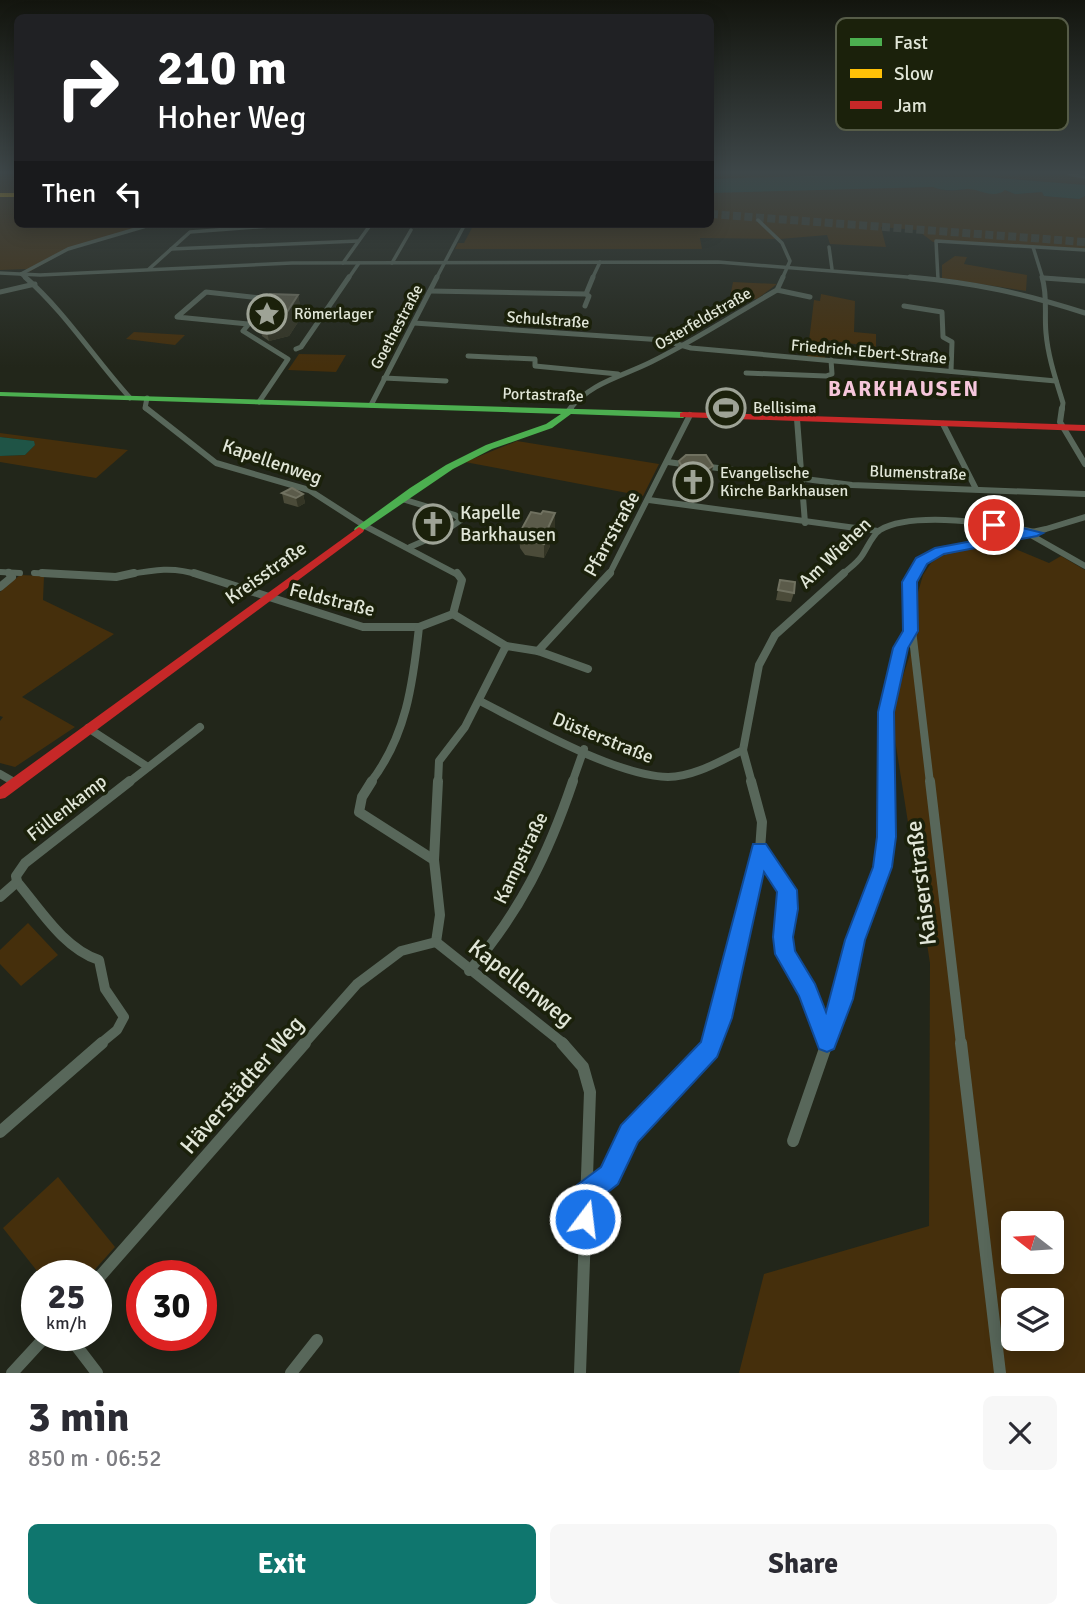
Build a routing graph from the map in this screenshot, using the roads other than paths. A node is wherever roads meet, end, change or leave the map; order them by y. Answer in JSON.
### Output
{"nodes":[{"id":1,"x":97,"y":238,"type":"edge"},
{"id":2,"x":183,"y":238,"type":"edge"},
{"id":3,"x":360,"y":238,"type":"edge"},
{"id":4,"x":406,"y":238,"type":"edge"},
{"id":5,"x":458,"y":238,"type":"edge"},
{"id":6,"x":777,"y":238,"type":"edge"},
{"id":7,"x":358,"y":241,"type":"junction"},
{"id":8,"x":829,"y":247,"type":"dead end"},
{"id":9,"x":1032,"y":247,"type":"junction"},
{"id":10,"x":171,"y":249,"type":"junction"},
{"id":11,"x":1085,"y":250,"type":"edge"},
{"id":12,"x":600,"y":262,"type":"junction"},
{"id":13,"x":343,"y":263,"type":"junction"},
{"id":14,"x":359,"y":263,"type":"junction"},
{"id":15,"x":392,"y":263,"type":"junction"},
{"id":16,"x":445,"y":263,"type":"junction"},
{"id":17,"x":790,"y":266,"type":"junction"},
{"id":18,"x":149,"y":269,"type":"junction"},
{"id":19,"x":832,"y":270,"type":"junction"},
{"id":20,"x":0,"y":273,"type":"edge"},
{"id":21,"x":21,"y":274,"type":"junction"},
{"id":22,"x":1044,"y":278,"type":"junction"},
{"id":23,"x":938,"y":279,"type":"junction"},
{"id":24,"x":1085,"y":281,"type":"edge"},
{"id":25,"x":35,"y":284,"type":"junction"},
{"id":26,"x":777,"y":290,"type":"junction"},
{"id":27,"x":430,"y":291,"type":"junction"},
{"id":28,"x":0,"y":292,"type":"edge"},
{"id":29,"x":586,"y":294,"type":"junction"},
{"id":30,"x":810,"y":297,"type":"dead end"},
{"id":31,"x":1047,"y":300,"type":"junction"},
{"id":32,"x":585,"y":306,"type":"dead end"},
{"id":33,"x":904,"y":306,"type":"dead end"},
{"id":34,"x":1085,"y":313,"type":"edge"},
{"id":35,"x":414,"y":323,"type":"junction"},
{"id":36,"x":248,"y":324,"type":"junction"},
{"id":37,"x":679,"y":346,"type":"junction"},
{"id":38,"x":296,"y":349,"type":"dead end"},
{"id":39,"x":468,"y":356,"type":"dead end"},
{"id":40,"x":831,"y":360,"type":"junction"},
{"id":41,"x":951,"y":372,"type":"junction"},
{"id":42,"x":746,"y":373,"type":"dead end"},
{"id":43,"x":621,"y":374,"type":"junction"},
{"id":44,"x":384,"y":377,"type":"junction"},
{"id":45,"x":446,"y":381,"type":"dead end"},
{"id":46,"x":1056,"y":381,"type":"junction"},
{"id":47,"x":0,"y":394,"type":"edge"},
{"id":48,"x":130,"y":398,"type":"junction"},
{"id":49,"x":147,"y":398,"type":"junction"},
{"id":50,"x":259,"y":402,"type":"junction"},
{"id":51,"x":371,"y":405,"type":"junction"},
{"id":52,"x":568,"y":412,"type":"junction"},
{"id":53,"x":690,"y":415,"type":"junction"},
{"id":54,"x":797,"y":419,"type":"junction"},
{"id":55,"x":943,"y":424,"type":"junction"},
{"id":56,"x":1062,"y":427,"type":"junction"},
{"id":57,"x":1085,"y":428,"type":"edge"},
{"id":58,"x":668,"y":462,"type":"junction"},
{"id":59,"x":1085,"y":464,"type":"edge"},
{"id":60,"x":800,"y":480,"type":"junction"},
{"id":61,"x":976,"y":489,"type":"junction"},
{"id":62,"x":1085,"y":494,"type":"edge"},
{"id":63,"x":402,"y":499,"type":"junction"},
{"id":64,"x":649,"y":500,"type":"junction"},
{"id":65,"x":1085,"y":517,"type":"edge"},
{"id":66,"x":805,"y":523,"type":"junction"},
{"id":67,"x":365,"y":526,"type":"junction"},
{"id":68,"x":878,"y":531,"type":"junction"},
{"id":69,"x":1033,"y":533,"type":"junction"},
{"id":70,"x":410,"y":547,"type":"junction"},
{"id":71,"x":1085,"y":566,"type":"edge"},
{"id":72,"x":4,"y":572,"type":"edge"},
{"id":73,"x":20,"y":573,"type":"dead end"},
{"id":74,"x":34,"y":573,"type":"dead end"},
{"id":75,"x":0,"y":587,"type":"edge"},
{"id":76,"x":264,"y":598,"type":"junction"},
{"id":77,"x":453,"y":614,"type":"junction"},
{"id":78,"x":419,"y":626,"type":"junction"},
{"id":79,"x":910,"y":631,"type":"junction"},
{"id":80,"x":506,"y":646,"type":"junction"},
{"id":81,"x":538,"y":650,"type":"junction"},
{"id":82,"x":588,"y":669,"type":"dead end"},
{"id":83,"x":480,"y":701,"type":"junction"},
{"id":84,"x":200,"y":726,"type":"dead end"},
{"id":85,"x":88,"y":728,"type":"junction"},
{"id":86,"x":584,"y":749,"type":"junction"},
{"id":87,"x":743,"y":750,"type":"junction"},
{"id":88,"x":148,"y":767,"type":"junction"},
{"id":89,"x":0,"y":774,"type":"edge"},
{"id":90,"x":14,"y":782,"type":"junction"},
{"id":91,"x":0,"y":793,"type":"edge"},
{"id":92,"x":760,"y":850,"type":"junction"},
{"id":93,"x":434,"y":860,"type":"junction"},
{"id":94,"x":17,"y":882,"type":"junction"},
{"id":95,"x":0,"y":897,"type":"edge"},
{"id":96,"x":436,"y":942,"type":"junction"},
{"id":97,"x":469,"y":971,"type":"junction"},
{"id":98,"x":827,"y":1041,"type":"junction"},
{"id":99,"x":0,"y":1132,"type":"edge"},
{"id":100,"x":793,"y":1141,"type":"dead end"},
{"id":101,"x":586,"y":1194,"type":"junction"},
{"id":102,"x":112,"y":1263,"type":"edge"},
{"id":103,"x":317,"y":1340,"type":"dead end"},
{"id":104,"x":32,"y":1351,"type":"edge"},
{"id":105,"x":80,"y":1351,"type":"edge"},
{"id":106,"x":12,"y":1373,"type":"edge"},
{"id":107,"x":97,"y":1373,"type":"edge"},
{"id":108,"x":291,"y":1373,"type":"edge"},
{"id":109,"x":580,"y":1373,"type":"edge"},
{"id":110,"x":1000,"y":1373,"type":"edge"}],
"edges":[{"from":1,"to":21,"type":"street"},
{"from":2,"to":10,"type":"street"},
{"from":3,"to":7,"type":"street"},
{"from":4,"to":15,"type":"street"},
{"from":5,"to":16,"type":"street","name":"Goethestraße"},
{"from":6,"to":17,"type":"street"},
{"from":7,"to":10,"type":"street"},
{"from":7,"to":13,"type":"street"},
{"from":8,"to":19,"type":"street"},
{"from":9,"to":11,"type":"street"},
{"from":9,"to":22,"type":"street"},
{"from":9,"to":23,"type":"street"},
{"from":10,"to":18,"type":"street"},
{"from":12,"to":16,"type":"street"},
{"from":12,"to":17,"type":"street"},
{"from":12,"to":29,"type":"street"},
{"from":13,"to":14,"type":"street"},
{"from":13,"to":18,"type":"street"},
{"from":14,"to":15,"type":"street"},
{"from":14,"to":38,"type":"street"},
{"from":15,"to":16,"type":"street"},
{"from":16,"to":27,"type":"street","name":"Goethestraße"},
{"from":17,"to":19,"type":"street"},
{"from":17,"to":26,"type":"street","name":"Osterfeldstraße"},
{"from":18,"to":21,"type":"street"},
{"from":19,"to":23,"type":"street"},
{"from":20,"to":21,"type":"street"},
{"from":21,"to":25,"type":"street"},
{"from":22,"to":24,"type":"street"},
{"from":22,"to":31,"type":"street"},
{"from":23,"to":31,"type":"street"},
{"from":25,"to":28,"type":"street"},
{"from":25,"to":48,"type":"street"},
{"from":26,"to":30,"type":"street"},
{"from":26,"to":37,"type":"street","name":"Osterfeldstraße"},
{"from":27,"to":29,"type":"street"},
{"from":27,"to":35,"type":"street","name":"Goethestraße"},
{"from":29,"to":32,"type":"street"},
{"from":31,"to":34,"type":"street"},
{"from":31,"to":46,"type":"street"},
{"from":33,"to":41,"type":"street"},
{"from":35,"to":37,"type":"street","name":"Schulstraße"},
{"from":35,"to":44,"type":"street","name":"Goethestraße"},
{"from":36,"to":36,"type":"street"},
{"from":36,"to":50,"type":"street"},
{"from":37,"to":40,"type":"street","name":"Friedrich-Ebert-Straße"},
{"from":37,"to":43,"type":"street","name":"Osterfeldstraße"},
{"from":39,"to":43,"type":"street"},
{"from":40,"to":41,"type":"street","name":"Friedrich-Ebert-Straße"},
{"from":40,"to":42,"type":"street"},
{"from":41,"to":46,"type":"street","name":"Friedrich-Ebert-Straße"},
{"from":43,"to":52,"type":"street","name":"Osterfeldstraße"},
{"from":44,"to":45,"type":"street"},
{"from":44,"to":51,"type":"street","name":"Goethestraße"},
{"from":46,"to":56,"type":"street"},
{"from":47,"to":48,"type":"main road","name":"Portastraße"},
{"from":48,"to":49,"type":"main road","name":"Portastraße"},
{"from":49,"to":50,"type":"main road","name":"Portastraße"},
{"from":49,"to":67,"type":"street","name":"Kapellenweg"},
{"from":50,"to":51,"type":"main road","name":"Portastraße"},
{"from":51,"to":52,"type":"main road","name":"Portastraße"},
{"from":52,"to":53,"type":"main road","name":"Portastraße"},
{"from":52,"to":63,"type":"main road","name":"Kreisstraße"},
{"from":53,"to":54,"type":"main road","name":"Portastraße"},
{"from":53,"to":58,"type":"street","name":"Pfarrstraße"},
{"from":54,"to":55,"type":"main road","name":"Portastraße"},
{"from":54,"to":60,"type":"street"},
{"from":55,"to":56,"type":"main road","name":"Portastraße"},
{"from":55,"to":61,"type":"street"},
{"from":56,"to":57,"type":"main road","name":"Portastraße"},
{"from":56,"to":59,"type":"street"},
{"from":58,"to":60,"type":"street","name":"Blumenstraße"},
{"from":58,"to":64,"type":"street","name":"Pfarrstraße"},
{"from":60,"to":61,"type":"street","name":"Blumenstraße"},
{"from":60,"to":66,"type":"street"},
{"from":61,"to":62,"type":"street","name":"Blumenstraße"},
{"from":63,"to":67,"type":"main road","name":"Kreisstraße"},
{"from":63,"to":70,"type":"street"},
{"from":64,"to":66,"type":"street"},
{"from":64,"to":81,"type":"street","name":"Pfarrstraße"},
{"from":65,"to":69,"type":"street","name":"Kaiserstraße"},
{"from":66,"to":68,"type":"street"},
{"from":67,"to":70,"type":"street","name":"Kapellenweg"},
{"from":67,"to":76,"type":"main road","name":"Kreisstraße"},
{"from":68,"to":69,"type":"street","name":"Am Wiehen"},
{"from":68,"to":87,"type":"street","name":"Am Wiehen"},
{"from":69,"to":71,"type":"street"},
{"from":69,"to":79,"type":"street","name":"Kaiserstraße"},
{"from":70,"to":77,"type":"street","name":"Kapellenweg"},
{"from":72,"to":73,"type":"street"},
{"from":72,"to":75,"type":"street"},
{"from":74,"to":76,"type":"street","name":"Feldstraße"},
{"from":76,"to":78,"type":"street","name":"Feldstraße"},
{"from":76,"to":85,"type":"main road","name":"Kreisstraße"},
{"from":77,"to":78,"type":"street","name":"Feldstraße"},
{"from":77,"to":80,"type":"street"},
{"from":78,"to":93,"type":"street"},
{"from":79,"to":98,"type":"street"},
{"from":79,"to":110,"type":"street","name":"Kaiserstraße"},
{"from":80,"to":81,"type":"street"},
{"from":80,"to":83,"type":"street"},
{"from":81,"to":82,"type":"street"},
{"from":83,"to":86,"type":"street","name":"Düsterstraße"},
{"from":83,"to":93,"type":"street"},
{"from":84,"to":88,"type":"street","name":"Füllenkamp"},
{"from":85,"to":88,"type":"street"},
{"from":85,"to":90,"type":"main road","name":"Kreisstraße"},
{"from":86,"to":87,"type":"street","name":"Düsterstraße"},
{"from":86,"to":97,"type":"street","name":"Kampstraße"},
{"from":87,"to":92,"type":"street"},
{"from":88,"to":94,"type":"street","name":"Füllenkamp"},
{"from":89,"to":90,"type":"street"},
{"from":90,"to":91,"type":"main road","name":"Kreisstraße"},
{"from":92,"to":98,"type":"street"},
{"from":92,"to":101,"type":"street"},
{"from":93,"to":96,"type":"street"},
{"from":94,"to":95,"type":"street","name":"Füllenkamp"},
{"from":94,"to":99,"type":"street"},
{"from":96,"to":97,"type":"street","name":"Kapellenweg"},
{"from":96,"to":102,"type":"street","name":"Häverstädter Weg"},
{"from":97,"to":101,"type":"street","name":"Kapellenweg"},
{"from":98,"to":100,"type":"street"},
{"from":101,"to":109,"type":"street","name":"Kapellenweg"},
{"from":103,"to":108,"type":"street"},
{"from":104,"to":106,"type":"street"},
{"from":105,"to":107,"type":"street"}]}
